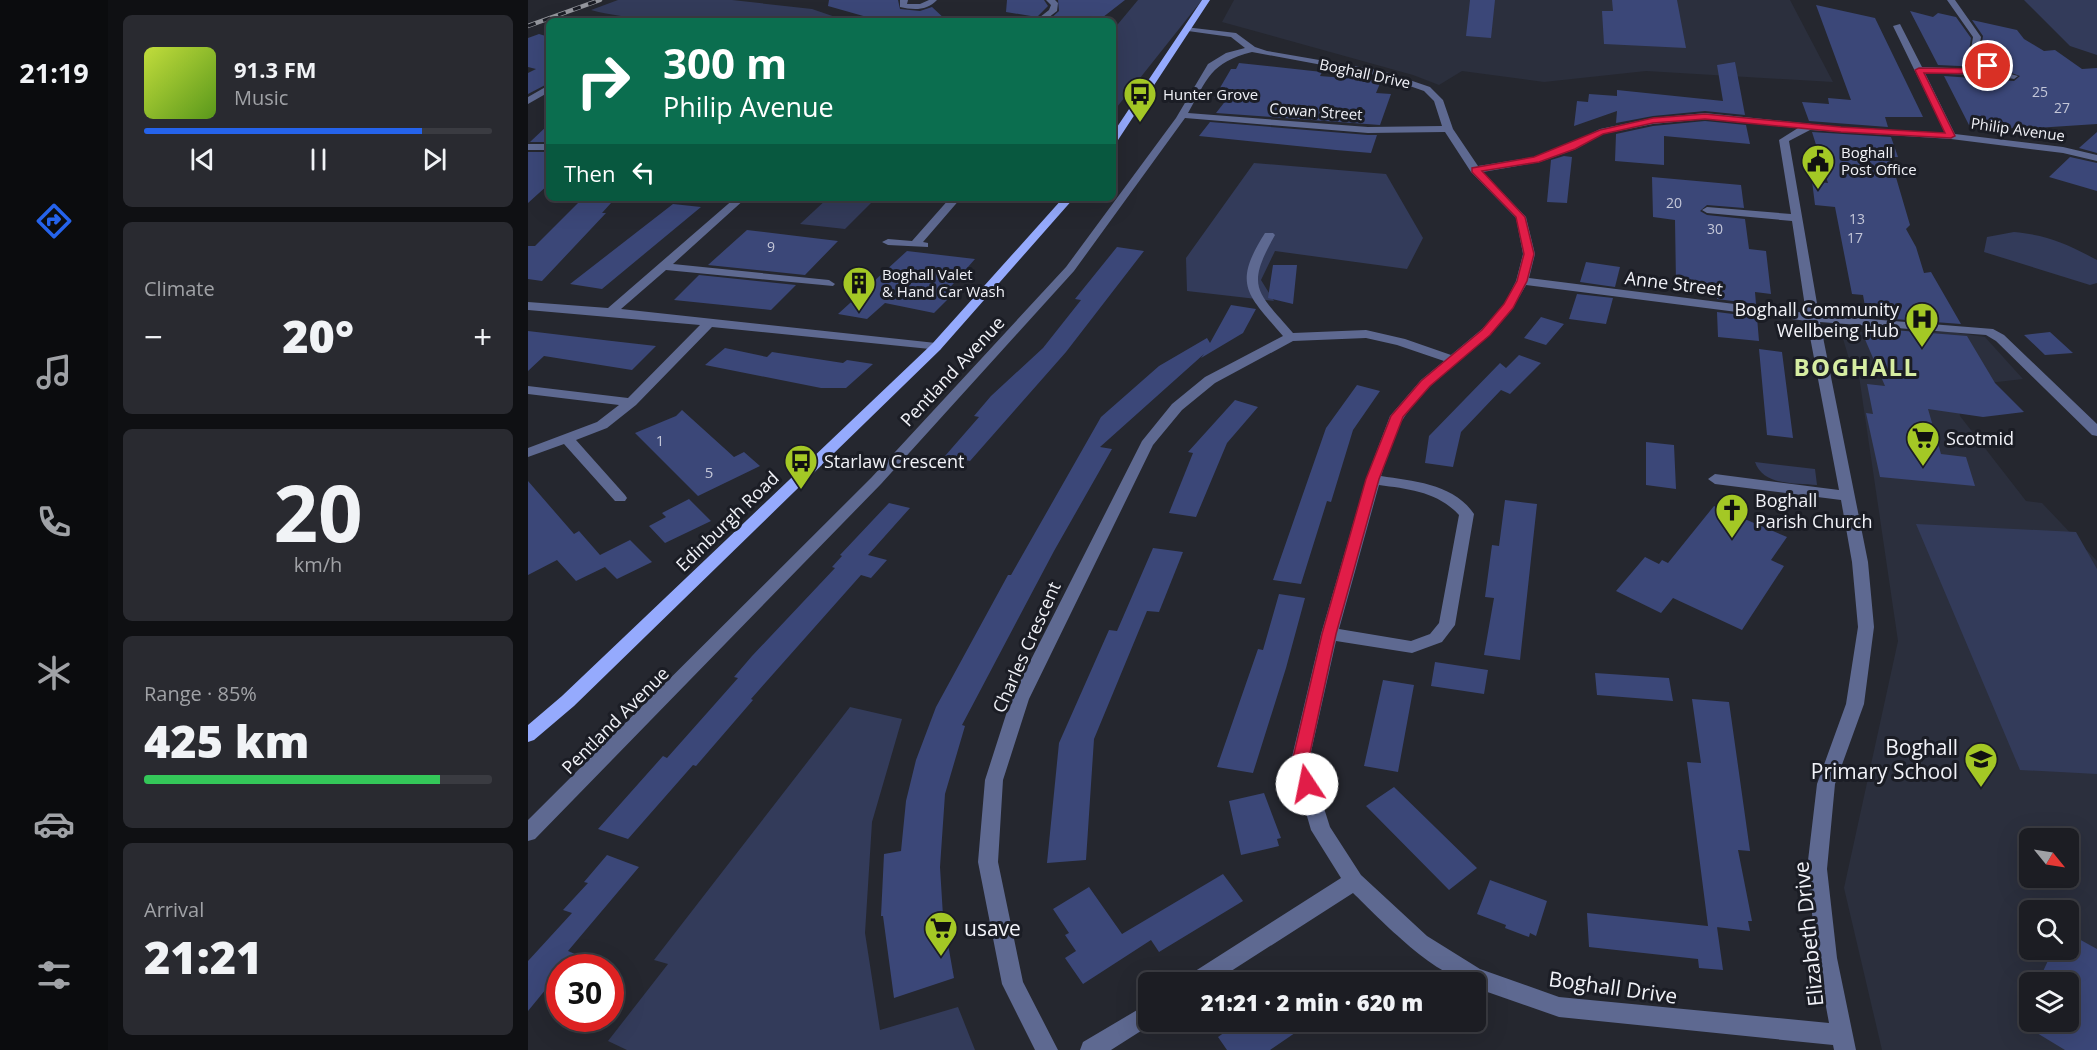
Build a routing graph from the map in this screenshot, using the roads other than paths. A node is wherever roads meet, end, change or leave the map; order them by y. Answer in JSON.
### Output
{"nodes":[{"id":1,"x":904,"y":0,"type":"edge"},
{"id":2,"x":933,"y":0,"type":"edge"},
{"id":3,"x":1050,"y":0,"type":"edge"},
{"id":4,"x":1206,"y":0,"type":"edge"},
{"id":5,"x":1951,"y":0,"type":"edge"},
{"id":6,"x":1043,"y":18,"type":"edge"},
{"id":7,"x":1897,"y":26,"type":"dead end"},
{"id":8,"x":1188,"y":29,"type":"junction"},
{"id":9,"x":1252,"y":49,"type":"junction"},
{"id":10,"x":1919,"y":70,"type":"junction"},
{"id":11,"x":1986,"y":71,"type":"junction"},
{"id":12,"x":2014,"y":76,"type":"dead end"},
{"id":13,"x":546,"y":90,"type":"edge"},
{"id":14,"x":528,"y":101,"type":"edge"},
{"id":15,"x":1182,"y":115,"type":"junction"},
{"id":16,"x":1808,"y":127,"type":"junction"},
{"id":17,"x":1448,"y":129,"type":"junction"},
{"id":18,"x":1116,"y":136,"type":"edge"},
{"id":19,"x":1951,"y":136,"type":"junction"},
{"id":20,"x":528,"y":147,"type":"edge"},
{"id":21,"x":546,"y":147,"type":"edge"},
{"id":22,"x":2097,"y":158,"type":"edge"},
{"id":23,"x":1475,"y":170,"type":"junction"},
{"id":24,"x":738,"y":201,"type":"edge"},
{"id":25,"x":953,"y":201,"type":"edge"},
{"id":26,"x":1067,"y":201,"type":"edge"},
{"id":27,"x":1707,"y":210,"type":"dead end"},
{"id":28,"x":1797,"y":218,"type":"junction"},
{"id":29,"x":1269,"y":235,"type":"dead end"},
{"id":30,"x":888,"y":242,"type":"dead end"},
{"id":31,"x":915,"y":244,"type":"junction"},
{"id":32,"x":928,"y":246,"type":"dead end"},
{"id":33,"x":663,"y":266,"type":"junction"},
{"id":34,"x":1522,"y":281,"type":"junction"},
{"id":35,"x":829,"y":284,"type":"dead end"},
{"id":36,"x":528,"y":306,"type":"edge"},
{"id":37,"x":611,"y":312,"type":"junction"},
{"id":38,"x":1813,"y":318,"type":"junction"},
{"id":39,"x":708,"y":324,"type":"junction"},
{"id":40,"x":1290,"y":337,"type":"junction"},
{"id":41,"x":936,"y":346,"type":"junction"},
{"id":42,"x":1452,"y":360,"type":"junction"},
{"id":43,"x":528,"y":390,"type":"edge"},
{"id":44,"x":631,"y":402,"type":"junction"},
{"id":45,"x":2097,"y":432,"type":"edge"},
{"id":46,"x":568,"y":440,"type":"junction"},
{"id":47,"x":528,"y":453,"type":"edge"},
{"id":48,"x":1373,"y":479,"type":"junction"},
{"id":49,"x":1715,"y":479,"type":"dead end"},
{"id":50,"x":1846,"y":496,"type":"junction"},
{"id":51,"x":620,"y":498,"type":"dead end"},
{"id":52,"x":1329,"y":634,"type":"junction"},
{"id":53,"x":528,"y":735,"type":"edge"},
{"id":54,"x":528,"y":833,"type":"edge"},
{"id":55,"x":1354,"y":881,"type":"junction"},
{"id":56,"x":1212,"y":972,"type":"edge"},
{"id":57,"x":1138,"y":1020,"type":"edge"},
{"id":58,"x":1843,"y":1042,"type":"edge"},
{"id":59,"x":1047,"y":1050,"type":"edge"},
{"id":60,"x":1091,"y":1050,"type":"edge"}],
"edges":[{"from":1,"to":2,"type":"street"},
{"from":3,"to":6,"type":"street"},
{"from":4,"to":8,"type":"main road"},
{"from":5,"to":11,"type":"street"},
{"from":7,"to":10,"type":"street"},
{"from":8,"to":9,"type":"street","name":"Boghall Drive"},
{"from":8,"to":18,"type":"main road"},
{"from":9,"to":15,"type":"street","name":"Pentland Avenue"},
{"from":9,"to":17,"type":"street","name":"Boghall Drive"},
{"from":10,"to":11,"type":"street"},
{"from":10,"to":19,"type":"street"},
{"from":11,"to":12,"type":"street"},
{"from":13,"to":14,"type":"street"},
{"from":15,"to":17,"type":"street","name":"Cowan Street"},
{"from":15,"to":54,"type":"street","name":"Pentland Avenue"},
{"from":16,"to":19,"type":"street","name":"Philip Avenue"},
{"from":16,"to":23,"type":"street","name":"Philip Avenue"},
{"from":16,"to":28,"type":"street","name":"Elizabeth Drive"},
{"from":17,"to":23,"type":"street","name":"Boghall Drive"},
{"from":19,"to":22,"type":"street","name":"Philip Avenue"},
{"from":20,"to":21,"type":"street"},
{"from":23,"to":34,"type":"street","name":"Boghall Drive"},
{"from":24,"to":33,"type":"street"},
{"from":25,"to":31,"type":"street"},
{"from":26,"to":41,"type":"main road","name":"Edinburgh Road"},
{"from":27,"to":28,"type":"street"},
{"from":28,"to":38,"type":"street","name":"Elizabeth Drive"},
{"from":29,"to":40,"type":"street"},
{"from":30,"to":31,"type":"street"},
{"from":31,"to":32,"type":"street"},
{"from":33,"to":35,"type":"street"},
{"from":33,"to":37,"type":"street"},
{"from":34,"to":38,"type":"street","name":"Anne Street"},
{"from":34,"to":42,"type":"street","name":"Boghall Drive"},
{"from":36,"to":37,"type":"street"},
{"from":37,"to":39,"type":"street"},
{"from":38,"to":45,"type":"street","name":"Anne Street"},
{"from":38,"to":50,"type":"street","name":"Elizabeth Drive"},
{"from":39,"to":41,"type":"street"},
{"from":39,"to":44,"type":"street"},
{"from":40,"to":42,"type":"street","name":"Charles Crescent"},
{"from":40,"to":59,"type":"street","name":"Charles Crescent"},
{"from":41,"to":53,"type":"main road","name":"Edinburgh Road"},
{"from":42,"to":48,"type":"street","name":"Boghall Drive"},
{"from":43,"to":44,"type":"street"},
{"from":44,"to":46,"type":"street"},
{"from":46,"to":47,"type":"street"},
{"from":46,"to":51,"type":"street"},
{"from":48,"to":52,"type":"street","name":"Boghall Drive"},
{"from":48,"to":52,"type":"street"},
{"from":49,"to":50,"type":"street"},
{"from":50,"to":58,"type":"street","name":"Elizabeth Drive"},
{"from":52,"to":55,"type":"street","name":"Boghall Drive"},
{"from":55,"to":56,"type":"street"},
{"from":55,"to":58,"type":"street","name":"Boghall Drive"},
{"from":57,"to":60,"type":"street"}]}
